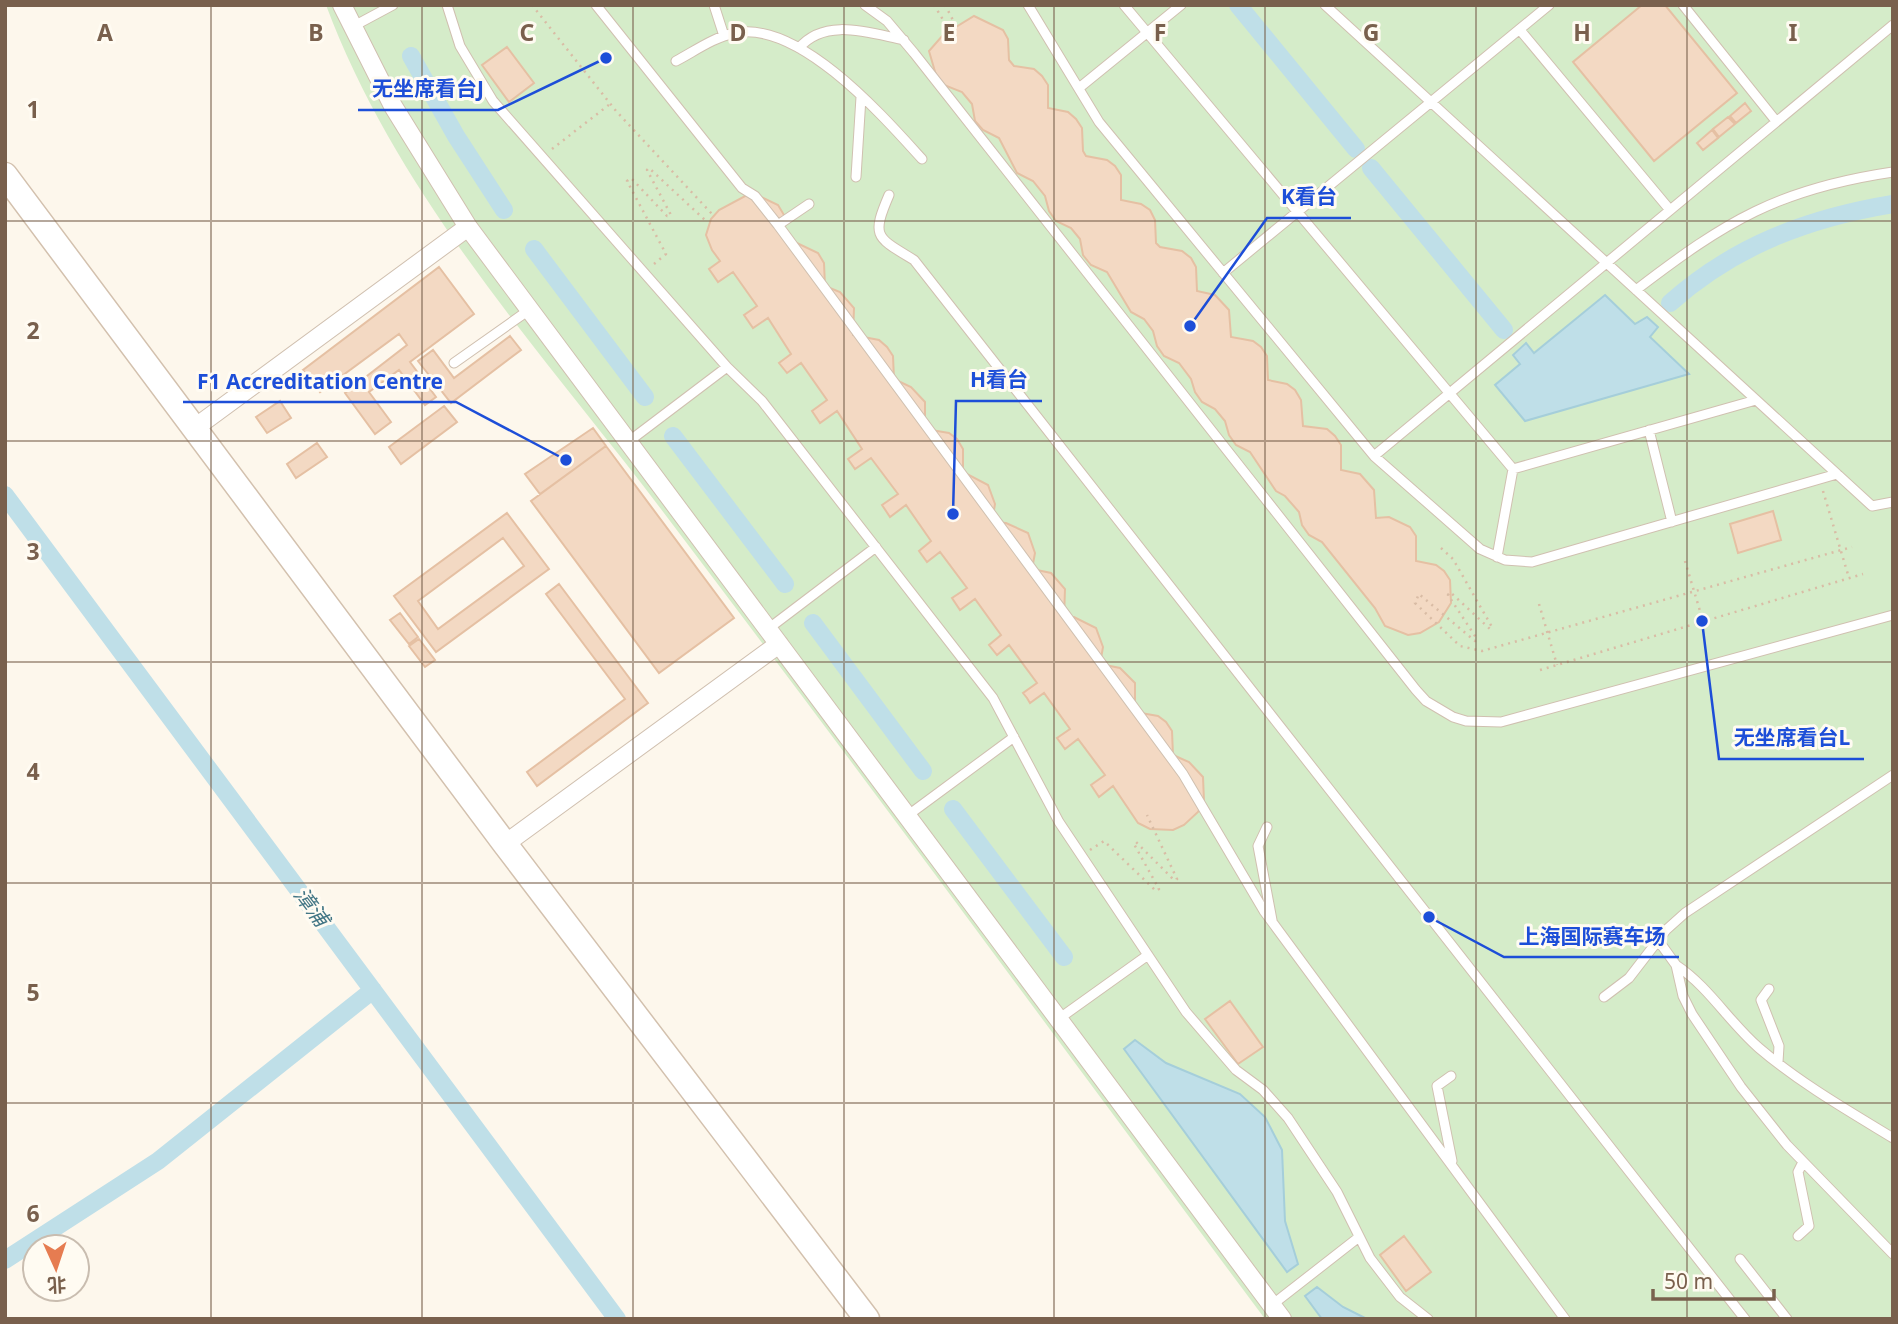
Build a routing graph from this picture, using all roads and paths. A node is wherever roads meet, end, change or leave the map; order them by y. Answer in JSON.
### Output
{"nodes":[{"id":1,"x":342,"y":5,"type":"edge"},
{"id":2,"x":393,"y":5,"type":"edge"},
{"id":3,"x":447,"y":5,"type":"edge"},
{"id":4,"x":532,"y":5,"type":"edge"},
{"id":5,"x":596,"y":5,"type":"edge"},
{"id":6,"x":714,"y":5,"type":"edge"},
{"id":7,"x":864,"y":5,"type":"edge"},
{"id":8,"x":934,"y":5,"type":"edge"},
{"id":9,"x":945,"y":5,"type":"edge"},
{"id":10,"x":1028,"y":5,"type":"edge"},
{"id":11,"x":1124,"y":5,"type":"edge"},
{"id":12,"x":1181,"y":5,"type":"edge"},
{"id":13,"x":1325,"y":5,"type":"edge"},
{"id":14,"x":1549,"y":5,"type":"edge"},
{"id":15,"x":1683,"y":5,"type":"edge"},
{"id":16,"x":954,"y":22,"type":"dead end"},
{"id":17,"x":945,"y":23,"type":"dead end"},
{"id":18,"x":1893,"y":25,"type":"edge"},
{"id":19,"x":352,"y":26,"type":"junction"},
{"id":20,"x":1520,"y":30,"type":"junction"},
{"id":21,"x":1148,"y":32,"type":"junction"},
{"id":22,"x":724,"y":36,"type":"junction"},
{"id":23,"x":904,"y":40,"type":"junction"},
{"id":24,"x":799,"y":48,"type":"junction"},
{"id":25,"x":676,"y":61,"type":"dead end"},
{"id":26,"x":1079,"y":88,"type":"junction"},
{"id":27,"x":861,"y":97,"type":"junction"},
{"id":28,"x":1431,"y":103,"type":"junction"},
{"id":29,"x":610,"y":104,"type":"junction"},
{"id":30,"x":1776,"y":121,"type":"junction"},
{"id":31,"x":542,"y":157,"type":"junction"},
{"id":32,"x":922,"y":159,"type":"dead end"},
{"id":33,"x":1893,"y":172,"type":"edge"},
{"id":34,"x":5,"y":175,"type":"edge"},
{"id":35,"x":856,"y":177,"type":"dead end"},
{"id":36,"x":889,"y":195,"type":"dead end"},
{"id":37,"x":809,"y":204,"type":"dead end"},
{"id":38,"x":1670,"y":210,"type":"junction"},
{"id":39,"x":1297,"y":212,"type":"junction"},
{"id":40,"x":712,"y":214,"type":"dead end"},
{"id":41,"x":705,"y":220,"type":"dead end"},
{"id":42,"x":778,"y":225,"type":"junction"},
{"id":43,"x":468,"y":227,"type":"junction"},
{"id":44,"x":1606,"y":262,"type":"junction"},
{"id":45,"x":643,"y":272,"type":"junction"},
{"id":46,"x":1223,"y":273,"type":"junction"},
{"id":47,"x":1636,"y":290,"type":"junction"},
{"id":48,"x":529,"y":310,"type":"junction"},
{"id":49,"x":454,"y":363,"type":"dead end"},
{"id":50,"x":727,"y":367,"type":"junction"},
{"id":51,"x":1448,"y":394,"type":"junction"},
{"id":52,"x":1756,"y":400,"type":"junction"},
{"id":53,"x":196,"y":427,"type":"junction"},
{"id":54,"x":1649,"y":430,"type":"junction"},
{"id":55,"x":628,"y":442,"type":"junction"},
{"id":56,"x":1374,"y":456,"type":"junction"},
{"id":57,"x":1513,"y":469,"type":"junction"},
{"id":58,"x":1837,"y":474,"type":"junction"},
{"id":59,"x":1819,"y":479,"type":"junction"},
{"id":60,"x":1893,"y":502,"type":"edge"},
{"id":61,"x":1672,"y":522,"type":"junction"},
{"id":62,"x":876,"y":547,"type":"junction"},
{"id":63,"x":1852,"y":547,"type":"dead end"},
{"id":64,"x":1441,"y":548,"type":"dead end"},
{"id":65,"x":1841,"y":550,"type":"junction"},
{"id":66,"x":1497,"y":558,"type":"junction"},
{"id":67,"x":1685,"y":561,"type":"dead end"},
{"id":68,"x":1863,"y":574,"type":"dead end"},
{"id":69,"x":1849,"y":578,"type":"junction"},
{"id":70,"x":1694,"y":592,"type":"junction"},
{"id":71,"x":1539,"y":604,"type":"dead end"},
{"id":72,"x":1893,"y":615,"type":"edge"},
{"id":73,"x":1703,"y":621,"type":"junction"},
{"id":74,"x":768,"y":629,"type":"junction"},
{"id":75,"x":1548,"y":634,"type":"junction"},
{"id":76,"x":779,"y":644,"type":"junction"},
{"id":77,"x":1557,"y":665,"type":"junction"},
{"id":78,"x":1540,"y":670,"type":"dead end"},
{"id":79,"x":1014,"y":737,"type":"junction"},
{"id":80,"x":1893,"y":775,"type":"edge"},
{"id":81,"x":1147,"y":815,"type":"dead end"},
{"id":82,"x":907,"y":816,"type":"junction"},
{"id":83,"x":1267,"y":827,"type":"dead end"},
{"id":84,"x":505,"y":844,"type":"junction"},
{"id":85,"x":1082,"y":856,"type":"junction"},
{"id":86,"x":1272,"y":922,"type":"junction"},
{"id":87,"x":1658,"y":940,"type":"junction"},
{"id":88,"x":1148,"y":955,"type":"junction"},
{"id":89,"x":1676,"y":965,"type":"junction"},
{"id":90,"x":1769,"y":989,"type":"dead end"},
{"id":91,"x":1604,"y":997,"type":"dead end"},
{"id":92,"x":1060,"y":1018,"type":"junction"},
{"id":93,"x":1777,"y":1062,"type":"junction"},
{"id":94,"x":1451,"y":1076,"type":"dead end"},
{"id":95,"x":1893,"y":1138,"type":"edge"},
{"id":96,"x":1803,"y":1162,"type":"junction"},
{"id":97,"x":1453,"y":1167,"type":"junction"},
{"id":98,"x":1798,"y":1236,"type":"dead end"},
{"id":99,"x":1359,"y":1237,"type":"junction"},
{"id":100,"x":1893,"y":1254,"type":"edge"},
{"id":101,"x":1740,"y":1259,"type":"dead end"},
{"id":102,"x":1277,"y":1312,"type":"edge"},
{"id":103,"x":867,"y":1319,"type":"edge"},
{"id":104,"x":1428,"y":1319,"type":"edge"},
{"id":105,"x":1565,"y":1319,"type":"edge"},
{"id":106,"x":1745,"y":1319,"type":"edge"},
{"id":107,"x":1787,"y":1319,"type":"edge"}],
"edges":[{"from":1,"to":19,"type":"street"},
{"from":2,"to":19,"type":"lane"},
{"from":3,"to":31,"type":"lane"},
{"from":4,"to":29,"type":"path"},
{"from":5,"to":42,"type":"lane"},
{"from":6,"to":22,"type":"lane"},
{"from":7,"to":23,"type":"lane"},
{"from":8,"to":17,"type":"path"},
{"from":9,"to":16,"type":"path"},
{"from":10,"to":26,"type":"lane"},
{"from":11,"to":21,"type":"lane"},
{"from":12,"to":21,"type":"lane"},
{"from":13,"to":28,"type":"lane"},
{"from":14,"to":20,"type":"lane"},
{"from":15,"to":30,"type":"lane"},
{"from":18,"to":30,"type":"lane"},
{"from":19,"to":43,"type":"street"},
{"from":20,"to":28,"type":"lane"},
{"from":20,"to":38,"type":"lane"},
{"from":21,"to":26,"type":"lane"},
{"from":21,"to":39,"type":"lane"},
{"from":22,"to":24,"type":"lane"},
{"from":22,"to":25,"type":"lane"},
{"from":23,"to":24,"type":"lane"},
{"from":23,"to":72,"type":"lane"},
{"from":24,"to":27,"type":"lane"},
{"from":26,"to":46,"type":"lane"},
{"from":27,"to":32,"type":"lane"},
{"from":27,"to":35,"type":"lane"},
{"from":28,"to":39,"type":"lane"},
{"from":28,"to":44,"type":"lane"},
{"from":29,"to":31,"type":"path"},
{"from":29,"to":40,"type":"path"},
{"from":30,"to":38,"type":"lane"},
{"from":31,"to":45,"type":"lane"},
{"from":33,"to":47,"type":"lane"},
{"from":34,"to":53,"type":"street"},
{"from":36,"to":106,"type":"lane"},
{"from":37,"to":42,"type":"lane"},
{"from":38,"to":44,"type":"lane"},
{"from":39,"to":46,"type":"lane"},
{"from":39,"to":51,"type":"lane"},
{"from":41,"to":45,"type":"path"},
{"from":42,"to":86,"type":"lane"},
{"from":43,"to":48,"type":"street"},
{"from":43,"to":53,"type":"street"},
{"from":44,"to":47,"type":"lane"},
{"from":44,"to":51,"type":"lane"},
{"from":45,"to":50,"type":"lane"},
{"from":46,"to":56,"type":"lane"},
{"from":47,"to":52,"type":"lane"},
{"from":48,"to":49,"type":"lane"},
{"from":48,"to":55,"type":"street"},
{"from":50,"to":55,"type":"lane"},
{"from":50,"to":62,"type":"lane"},
{"from":51,"to":56,"type":"lane"},
{"from":51,"to":57,"type":"lane"},
{"from":52,"to":54,"type":"lane"},
{"from":52,"to":58,"type":"lane"},
{"from":53,"to":84,"type":"street"},
{"from":54,"to":57,"type":"lane"},
{"from":54,"to":61,"type":"lane"},
{"from":55,"to":74,"type":"street"},
{"from":56,"to":66,"type":"lane"},
{"from":57,"to":66,"type":"lane"},
{"from":58,"to":59,"type":"lane"},
{"from":58,"to":60,"type":"lane"},
{"from":59,"to":61,"type":"lane"},
{"from":59,"to":65,"type":"path"},
{"from":61,"to":66,"type":"lane"},
{"from":62,"to":74,"type":"lane"},
{"from":62,"to":79,"type":"lane"},
{"from":63,"to":65,"type":"path"},
{"from":64,"to":75,"type":"path"},
{"from":65,"to":69,"type":"path"},
{"from":65,"to":70,"type":"path"},
{"from":67,"to":70,"type":"path"},
{"from":68,"to":69,"type":"path"},
{"from":69,"to":73,"type":"path"},
{"from":70,"to":73,"type":"path"},
{"from":70,"to":75,"type":"path"},
{"from":71,"to":75,"type":"path"},
{"from":73,"to":77,"type":"path"},
{"from":74,"to":76,"type":"street"},
{"from":75,"to":77,"type":"path"},
{"from":76,"to":82,"type":"street"},
{"from":76,"to":84,"type":"street"},
{"from":77,"to":78,"type":"path"},
{"from":79,"to":82,"type":"lane"},
{"from":79,"to":85,"type":"lane"},
{"from":80,"to":87,"type":"lane"},
{"from":81,"to":85,"type":"path"},
{"from":82,"to":92,"type":"street"},
{"from":83,"to":86,"type":"lane"},
{"from":84,"to":103,"type":"street"},
{"from":85,"to":88,"type":"lane"},
{"from":86,"to":97,"type":"lane"},
{"from":87,"to":89,"type":"lane"},
{"from":87,"to":91,"type":"lane"},
{"from":88,"to":92,"type":"lane"},
{"from":88,"to":99,"type":"lane"},
{"from":89,"to":93,"type":"lane"},
{"from":89,"to":96,"type":"lane"},
{"from":90,"to":93,"type":"lane"},
{"from":92,"to":102,"type":"street"},
{"from":93,"to":95,"type":"lane"},
{"from":94,"to":97,"type":"lane"},
{"from":96,"to":98,"type":"lane"},
{"from":96,"to":100,"type":"lane"},
{"from":97,"to":105,"type":"lane"},
{"from":99,"to":102,"type":"lane"},
{"from":99,"to":104,"type":"lane"},
{"from":101,"to":107,"type":"lane"}]}
